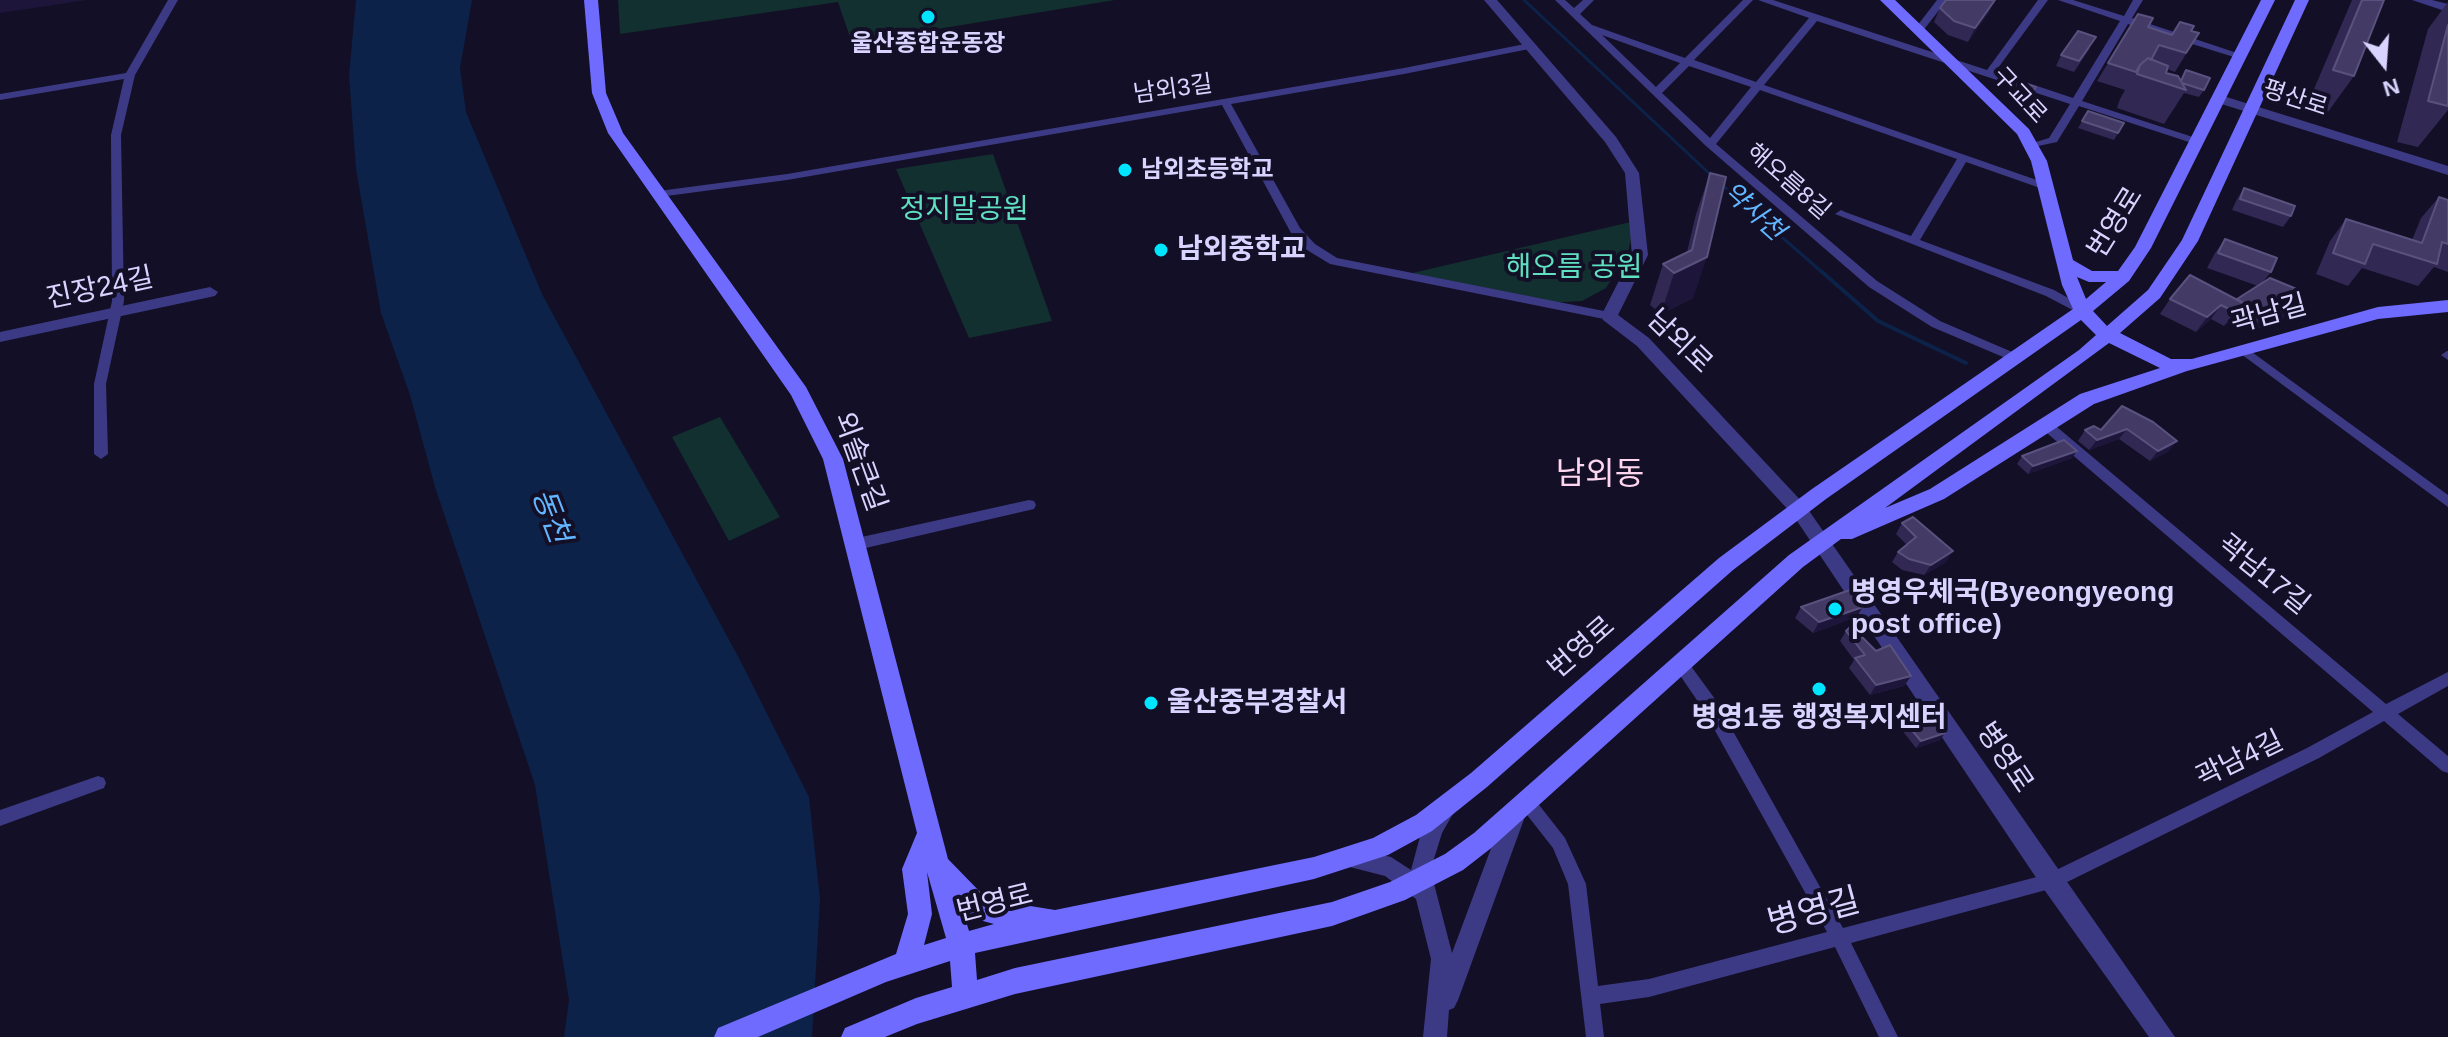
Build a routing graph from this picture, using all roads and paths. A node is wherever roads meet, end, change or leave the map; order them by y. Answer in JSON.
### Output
{"nodes":[{"id":1,"x":173,"y":0,"type":"edge"},
{"id":2,"x":1490,"y":0,"type":"edge"},
{"id":3,"x":1560,"y":0,"type":"edge"},
{"id":4,"x":1589,"y":0,"type":"edge"},
{"id":5,"x":1748,"y":0,"type":"edge"},
{"id":6,"x":1763,"y":0,"type":"edge"},
{"id":7,"x":1887,"y":0,"type":"edge"},
{"id":8,"x":1942,"y":0,"type":"edge"},
{"id":9,"x":2043,"y":0,"type":"edge"},
{"id":10,"x":2063,"y":0,"type":"edge"},
{"id":11,"x":2138,"y":0,"type":"edge"},
{"id":12,"x":2268,"y":0,"type":"edge"},
{"id":13,"x":2302,"y":0,"type":"edge"},
{"id":14,"x":2418,"y":0,"type":"edge"},
{"id":15,"x":590,"y":2,"type":"edge"},
{"id":16,"x":2448,"y":8,"type":"edge"},
{"id":17,"x":1574,"y":14,"type":"junction"},
{"id":18,"x":1815,"y":17,"type":"junction"},
{"id":19,"x":2126,"y":19,"type":"junction"},
{"id":20,"x":1587,"y":26,"type":"junction"},
{"id":21,"x":1919,"y":30,"type":"junction"},
{"id":22,"x":1530,"y":46,"type":"junction"},
{"id":23,"x":2241,"y":56,"type":"junction"},
{"id":24,"x":1950,"y":59,"type":"junction"},
{"id":25,"x":1689,"y":62,"type":"junction"},
{"id":26,"x":1990,"y":72,"type":"junction"},
{"id":27,"x":130,"y":75,"type":"junction"},
{"id":28,"x":1755,"y":85,"type":"junction"},
{"id":29,"x":1656,"y":93,"type":"junction"},
{"id":30,"x":0,"y":97,"type":"edge"},
{"id":31,"x":2220,"y":99,"type":"junction"},
{"id":32,"x":2075,"y":101,"type":"junction"},
{"id":33,"x":1225,"y":102,"type":"junction"},
{"id":34,"x":2252,"y":109,"type":"junction"},
{"id":35,"x":2198,"y":142,"type":"junction"},
{"id":36,"x":1710,"y":144,"type":"junction"},
{"id":37,"x":2033,"y":146,"type":"junction"},
{"id":38,"x":1963,"y":158,"type":"junction"},
{"id":39,"x":2448,"y":171,"type":"edge"},
{"id":40,"x":2047,"y":187,"type":"junction"},
{"id":41,"x":659,"y":194,"type":"junction"},
{"id":42,"x":1841,"y":214,"type":"dead end"},
{"id":43,"x":1915,"y":239,"type":"junction"},
{"id":44,"x":2066,"y":263,"type":"junction"},
{"id":45,"x":2123,"y":277,"type":"junction"},
{"id":46,"x":210,"y":292,"type":"dead end"},
{"id":47,"x":2448,"y":306,"type":"edge"},
{"id":48,"x":2082,"y":311,"type":"junction"},
{"id":49,"x":117,"y":313,"type":"junction"},
{"id":50,"x":1609,"y":316,"type":"junction"},
{"id":51,"x":2110,"y":336,"type":"junction"},
{"id":52,"x":0,"y":337,"type":"edge"},
{"id":53,"x":2245,"y":351,"type":"junction"},
{"id":54,"x":2015,"y":358,"type":"junction"},
{"id":55,"x":2192,"y":365,"type":"junction"},
{"id":56,"x":2046,"y":425,"type":"junction"},
{"id":57,"x":101,"y":454,"type":"dead end"},
{"id":58,"x":2448,"y":502,"type":"edge"},
{"id":59,"x":1029,"y":505,"type":"dead end"},
{"id":60,"x":1799,"y":510,"type":"junction"},
{"id":61,"x":1822,"y":541,"type":"junction"},
{"id":62,"x":857,"y":544,"type":"junction"},
{"id":63,"x":1680,"y":663,"type":"junction"},
{"id":64,"x":2448,"y":678,"type":"edge"},
{"id":65,"x":2385,"y":713,"type":"junction"},
{"id":66,"x":2448,"y":766,"type":"edge"},
{"id":67,"x":98,"y":783,"type":"dead end"},
{"id":68,"x":1452,"y":803,"type":"junction"},
{"id":69,"x":1521,"y":806,"type":"junction"},
{"id":70,"x":0,"y":818,"type":"edge"},
{"id":71,"x":929,"y":833,"type":"junction"},
{"id":72,"x":1347,"y":858,"type":"junction"},
{"id":73,"x":937,"y":865,"type":"junction"},
{"id":74,"x":2051,"y":881,"type":"junction"},
{"id":75,"x":1418,"y":882,"type":"junction"},
{"id":76,"x":1062,"y":921,"type":"junction"},
{"id":77,"x":1839,"y":937,"type":"junction"},
{"id":78,"x":961,"y":945,"type":"junction"},
{"id":79,"x":909,"y":962,"type":"junction"},
{"id":80,"x":966,"y":994,"type":"junction"},
{"id":81,"x":1591,"y":996,"type":"junction"},
{"id":82,"x":1436,"y":1029,"type":"edge"},
{"id":83,"x":727,"y":1037,"type":"edge"},
{"id":84,"x":854,"y":1037,"type":"edge"},
{"id":85,"x":1595,"y":1037,"type":"edge"},
{"id":86,"x":1889,"y":1037,"type":"edge"},
{"id":87,"x":2163,"y":1037,"type":"edge"}],
"edges":[{"from":1,"to":27,"type":"street"},
{"from":2,"to":22,"type":"street","name":"남외로"},
{"from":3,"to":17,"type":"street","name":"해오름8길"},
{"from":4,"to":17,"type":"street"},
{"from":5,"to":25,"type":"street"},
{"from":6,"to":18,"type":"street"},
{"from":7,"to":21,"type":"main road","name":"구교로"},
{"from":8,"to":21,"type":"street"},
{"from":9,"to":26,"type":"street"},
{"from":10,"to":19,"type":"street"},
{"from":11,"to":19,"type":"street"},
{"from":12,"to":23,"type":"main road","name":"번영로"},
{"from":13,"to":34,"type":"main road"},
{"from":14,"to":16,"type":"street"},
{"from":15,"to":41,"type":"main road","name":"외솔큰길"},
{"from":17,"to":20,"type":"street","name":"해오름8길"},
{"from":18,"to":24,"type":"street"},
{"from":18,"to":28,"type":"street"},
{"from":19,"to":23,"type":"street"},
{"from":19,"to":32,"type":"street"},
{"from":20,"to":25,"type":"street"},
{"from":20,"to":29,"type":"street","name":"해오름8길"},
{"from":21,"to":24,"type":"main road","name":"구교로"},
{"from":22,"to":33,"type":"street"},
{"from":22,"to":50,"type":"street","name":"남외로"},
{"from":23,"to":31,"type":"main road","name":"번영로"},
{"from":24,"to":26,"type":"street"},
{"from":24,"to":37,"type":"main road","name":"구교로"},
{"from":25,"to":28,"type":"street"},
{"from":25,"to":29,"type":"street"},
{"from":26,"to":32,"type":"street"},
{"from":27,"to":30,"type":"street"},
{"from":27,"to":49,"type":"street"},
{"from":28,"to":36,"type":"street"},
{"from":28,"to":38,"type":"street"},
{"from":29,"to":36,"type":"street","name":"해오름8길"},
{"from":31,"to":34,"type":"street","name":"평산로"},
{"from":31,"to":35,"type":"main road","name":"번영로"},
{"from":32,"to":35,"type":"street"},
{"from":32,"to":37,"type":"street"},
{"from":33,"to":41,"type":"street","name":"남외3길"},
{"from":33,"to":50,"type":"street","name":"남외3길"},
{"from":34,"to":39,"type":"street","name":"평산로"},
{"from":34,"to":51,"type":"main road"},
{"from":35,"to":45,"type":"main road","name":"번영로"},
{"from":36,"to":54,"type":"street","name":"해오름8길"},
{"from":37,"to":40,"type":"main road","name":"구교로"},
{"from":38,"to":40,"type":"street"},
{"from":38,"to":43,"type":"street"},
{"from":40,"to":44,"type":"main road","name":"구교로"},
{"from":41,"to":62,"type":"main road","name":"외솔큰길"},
{"from":42,"to":43,"type":"street"},
{"from":43,"to":48,"type":"street"},
{"from":44,"to":45,"type":"main road"},
{"from":44,"to":48,"type":"main road","name":"구교로"},
{"from":45,"to":48,"type":"main road","name":"번영로"},
{"from":46,"to":49,"type":"street","name":"진장24길"},
{"from":47,"to":53,"type":"main road","name":"곽남길"},
{"from":48,"to":51,"type":"main road","name":"구교로"},
{"from":48,"to":54,"type":"main road","name":"번영로"},
{"from":49,"to":52,"type":"street","name":"진장24길"},
{"from":49,"to":57,"type":"street"},
{"from":50,"to":60,"type":"street","name":"남외로"},
{"from":51,"to":55,"type":"main road","name":"곽남길"},
{"from":51,"to":61,"type":"main road"},
{"from":53,"to":55,"type":"main road","name":"곽남길"},
{"from":53,"to":58,"type":"street"},
{"from":54,"to":60,"type":"main road","name":"번영로"},
{"from":55,"to":56,"type":"main road"},
{"from":56,"to":61,"type":"main road"},
{"from":56,"to":65,"type":"street","name":"곽남17길"},
{"from":59,"to":62,"type":"street"},
{"from":60,"to":61,"type":"street","name":"병영로"},
{"from":60,"to":68,"type":"main road","name":"번영로"},
{"from":61,"to":63,"type":"main road"},
{"from":61,"to":74,"type":"street","name":"병영로"},
{"from":62,"to":71,"type":"main road","name":"외솔큰길"},
{"from":63,"to":69,"type":"main road"},
{"from":63,"to":77,"type":"street"},
{"from":64,"to":65,"type":"street","name":"곽남4길"},
{"from":65,"to":66,"type":"street","name":"곽남17길"},
{"from":65,"to":74,"type":"street","name":"곽남4길"},
{"from":67,"to":70,"type":"street"},
{"from":68,"to":72,"type":"main road","name":"번영로"},
{"from":68,"to":75,"type":"street"},
{"from":69,"to":75,"type":"main road"},
{"from":69,"to":81,"type":"street"},
{"from":69,"to":82,"type":"street"},
{"from":71,"to":73,"type":"main road","name":"외솔큰길"},
{"from":71,"to":79,"type":"main road"},
{"from":72,"to":75,"type":"street"},
{"from":72,"to":76,"type":"main road","name":"번영로"},
{"from":73,"to":76,"type":"main road"},
{"from":73,"to":78,"type":"main road","name":"외솔큰길"},
{"from":74,"to":77,"type":"street","name":"병영길"},
{"from":74,"to":87,"type":"street","name":"병영로"},
{"from":75,"to":80,"type":"main road"},
{"from":75,"to":82,"type":"street"},
{"from":76,"to":78,"type":"main road","name":"번영로"},
{"from":77,"to":81,"type":"street","name":"병영길"},
{"from":77,"to":86,"type":"street"},
{"from":78,"to":79,"type":"main road","name":"번영로"},
{"from":78,"to":80,"type":"main road","name":"외솔큰길"},
{"from":79,"to":83,"type":"main road","name":"번영로"},
{"from":80,"to":84,"type":"main road"},
{"from":81,"to":85,"type":"street"}]}
